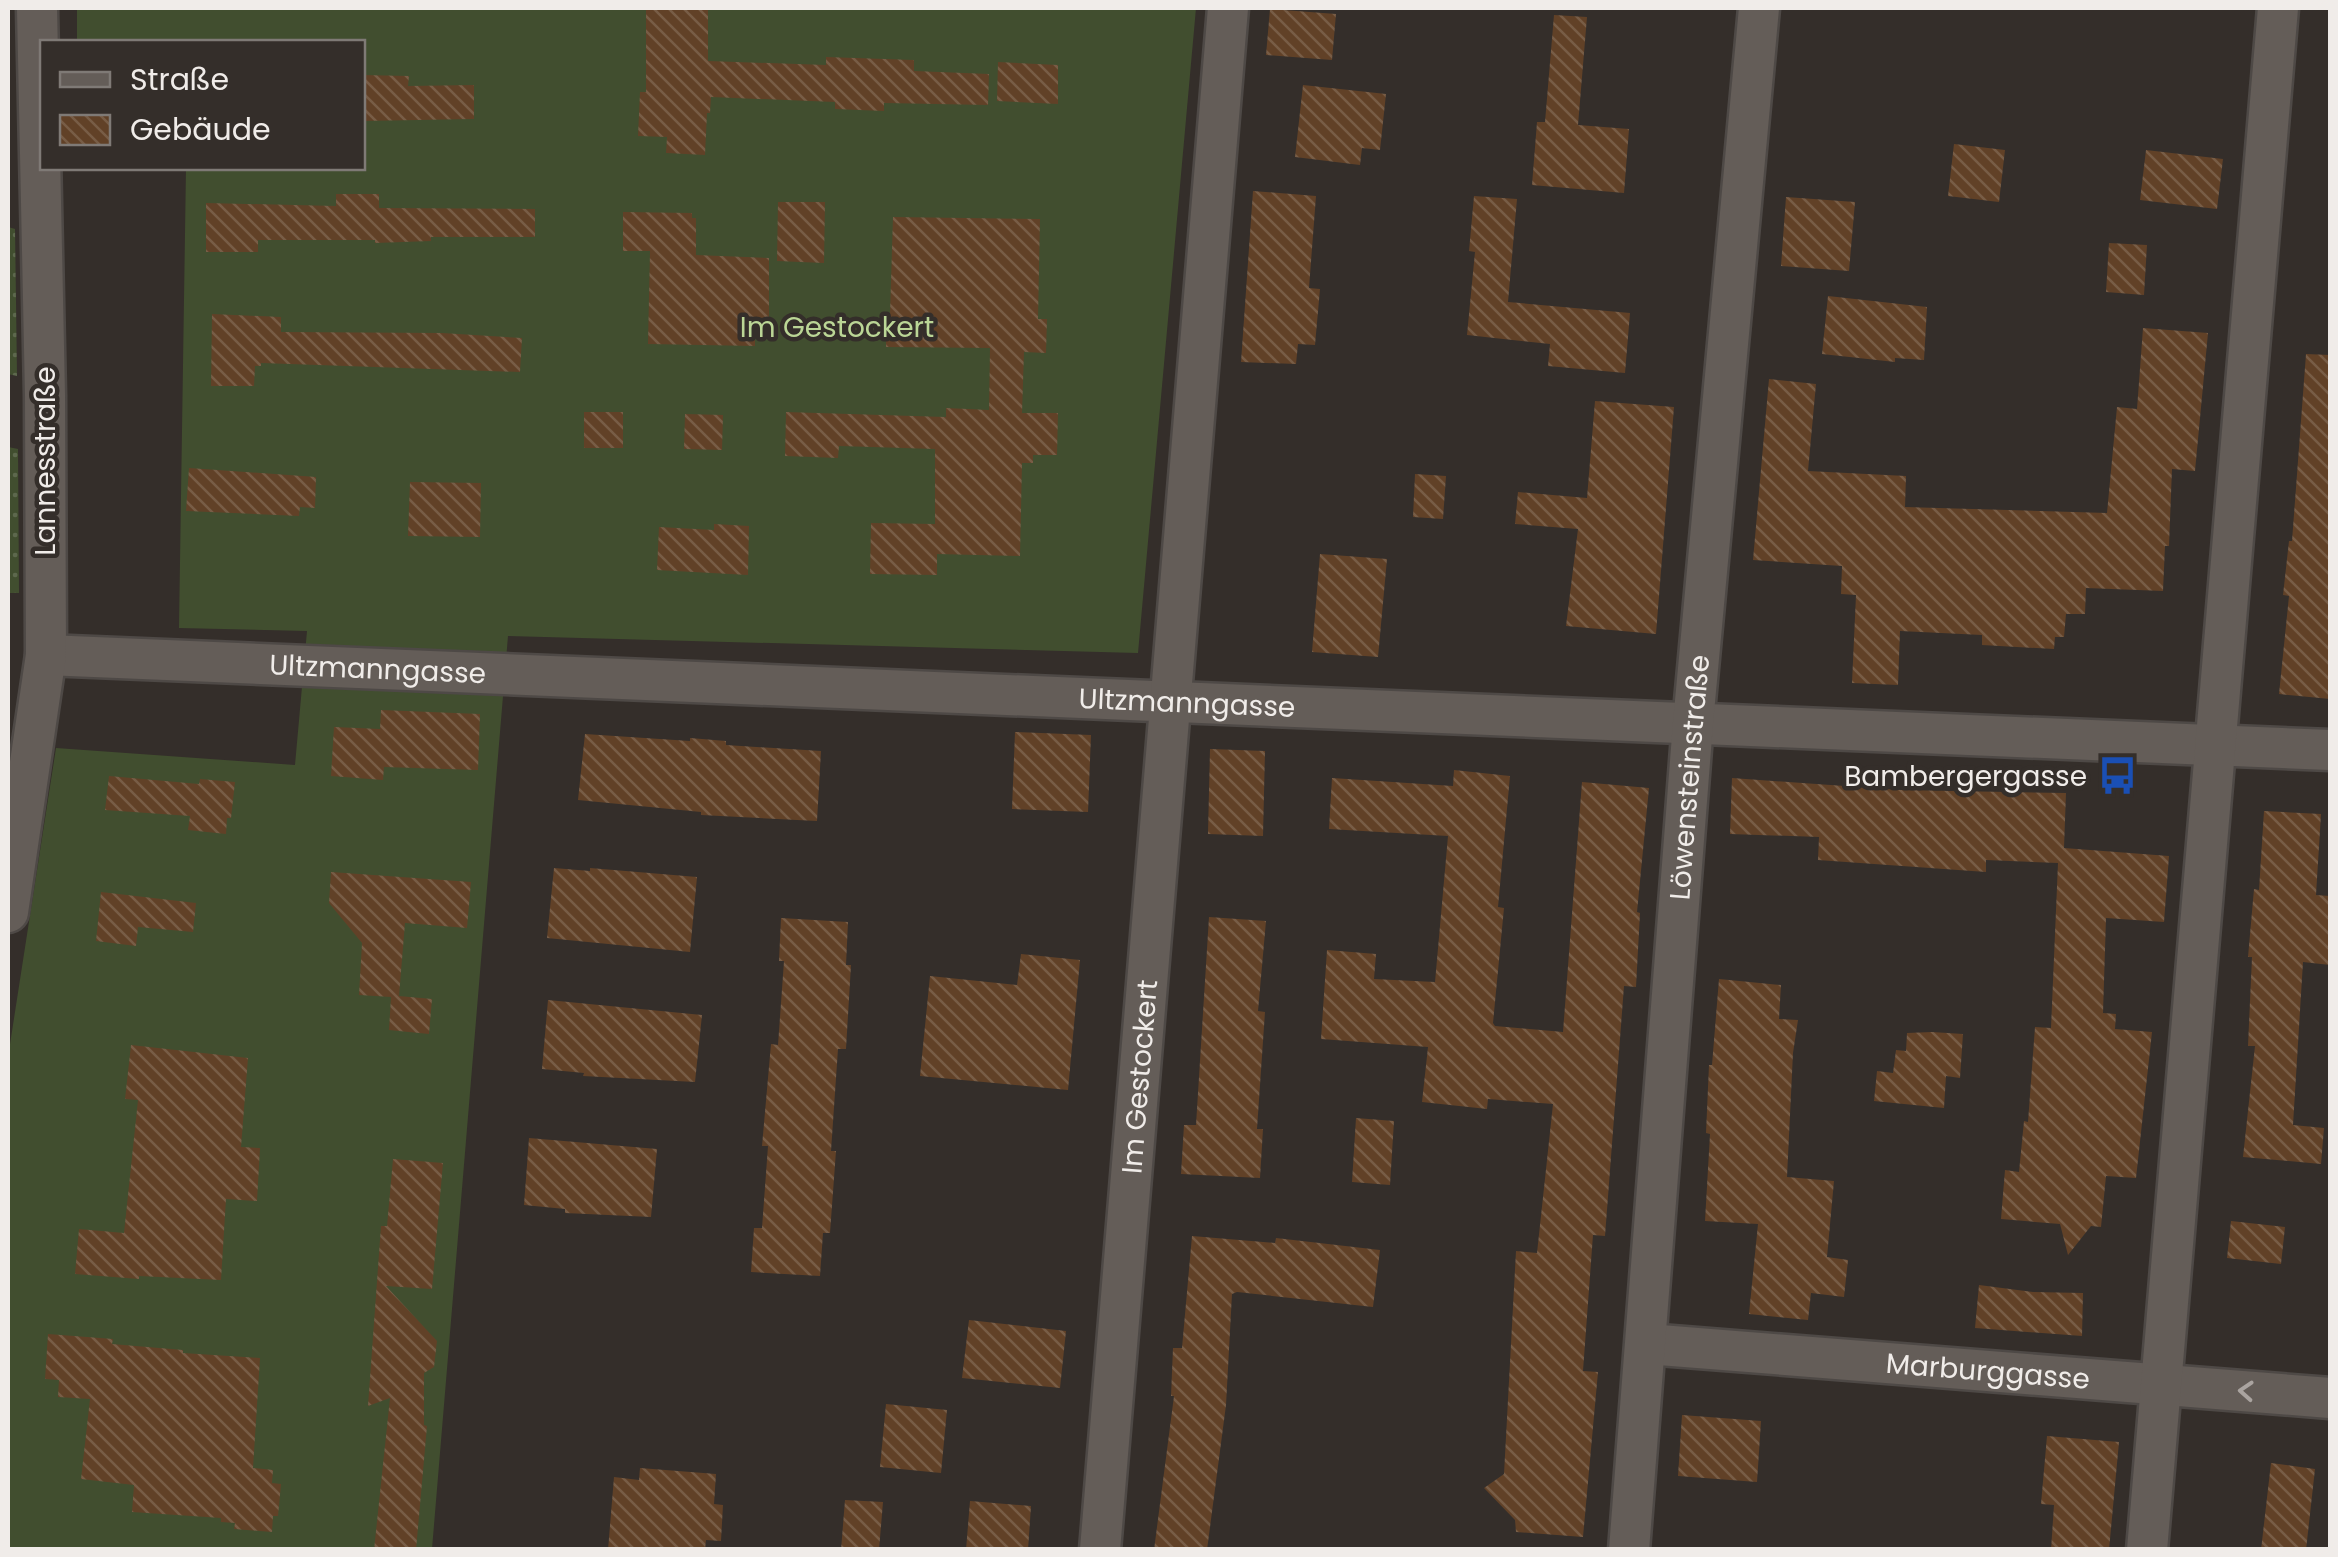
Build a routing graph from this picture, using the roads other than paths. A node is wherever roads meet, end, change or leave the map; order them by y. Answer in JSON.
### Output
{"nodes":[{"id":1,"x":37,"y":8,"type":"edge"},
{"id":2,"x":1228,"y":8,"type":"edge"},
{"id":3,"x":1760,"y":8,"type":"edge"},
{"id":4,"x":2278,"y":8,"type":"edge"},
{"id":5,"x":40,"y":154,"type":"edge"},
{"id":6,"x":40,"y":170,"type":"edge"},
{"id":7,"x":46,"y":655,"type":"junction"},
{"id":8,"x":1170,"y":701,"type":"junction"},
{"id":9,"x":23,"y":705,"type":"edge"},
{"id":10,"x":1693,"y":723,"type":"junction"},
{"id":11,"x":2217,"y":744,"type":"junction"},
{"id":12,"x":2330,"y":750,"type":"edge"},
{"id":13,"x":8,"y":912,"type":"edge"},
{"id":14,"x":1648,"y":1344,"type":"junction"},
{"id":15,"x":2161,"y":1384,"type":"junction"},
{"id":16,"x":2330,"y":1398,"type":"edge"},
{"id":17,"x":1100,"y":1550,"type":"edge"},
{"id":18,"x":1629,"y":1550,"type":"edge"},
{"id":19,"x":2147,"y":1550,"type":"edge"}],
"edges":[{"from":1,"to":5,"type":"street","name":"Lannesstraße"},
{"from":2,"to":8,"type":"street","name":"Im Gestockert"},
{"from":3,"to":10,"type":"street","name":"Löwensteinstraße"},
{"from":4,"to":11,"type":"street"},
{"from":6,"to":7,"type":"street","name":"Lannesstraße"},
{"from":7,"to":8,"type":"street","name":"Ultzmanngasse"},
{"from":7,"to":9,"type":"street","name":"Lannesstraße"},
{"from":8,"to":10,"type":"street","name":"Ultzmanngasse"},
{"from":8,"to":17,"type":"street","name":"Im Gestockert"},
{"from":9,"to":13,"type":"street","name":"Lannesstraße"},
{"from":10,"to":11,"type":"street","name":"Ultzmanngasse"},
{"from":10,"to":14,"type":"street","name":"Löwensteinstraße"},
{"from":11,"to":12,"type":"street","name":"Ultzmanngasse"},
{"from":11,"to":15,"type":"street"},
{"from":14,"to":15,"type":"street","name":"Marburggasse"},
{"from":14,"to":18,"type":"street","name":"Löwensteinstraße"},
{"from":16,"to":15,"type":"street","name":"Marburggasse","one_way":true},
{"from":15,"to":19,"type":"street"}]}
